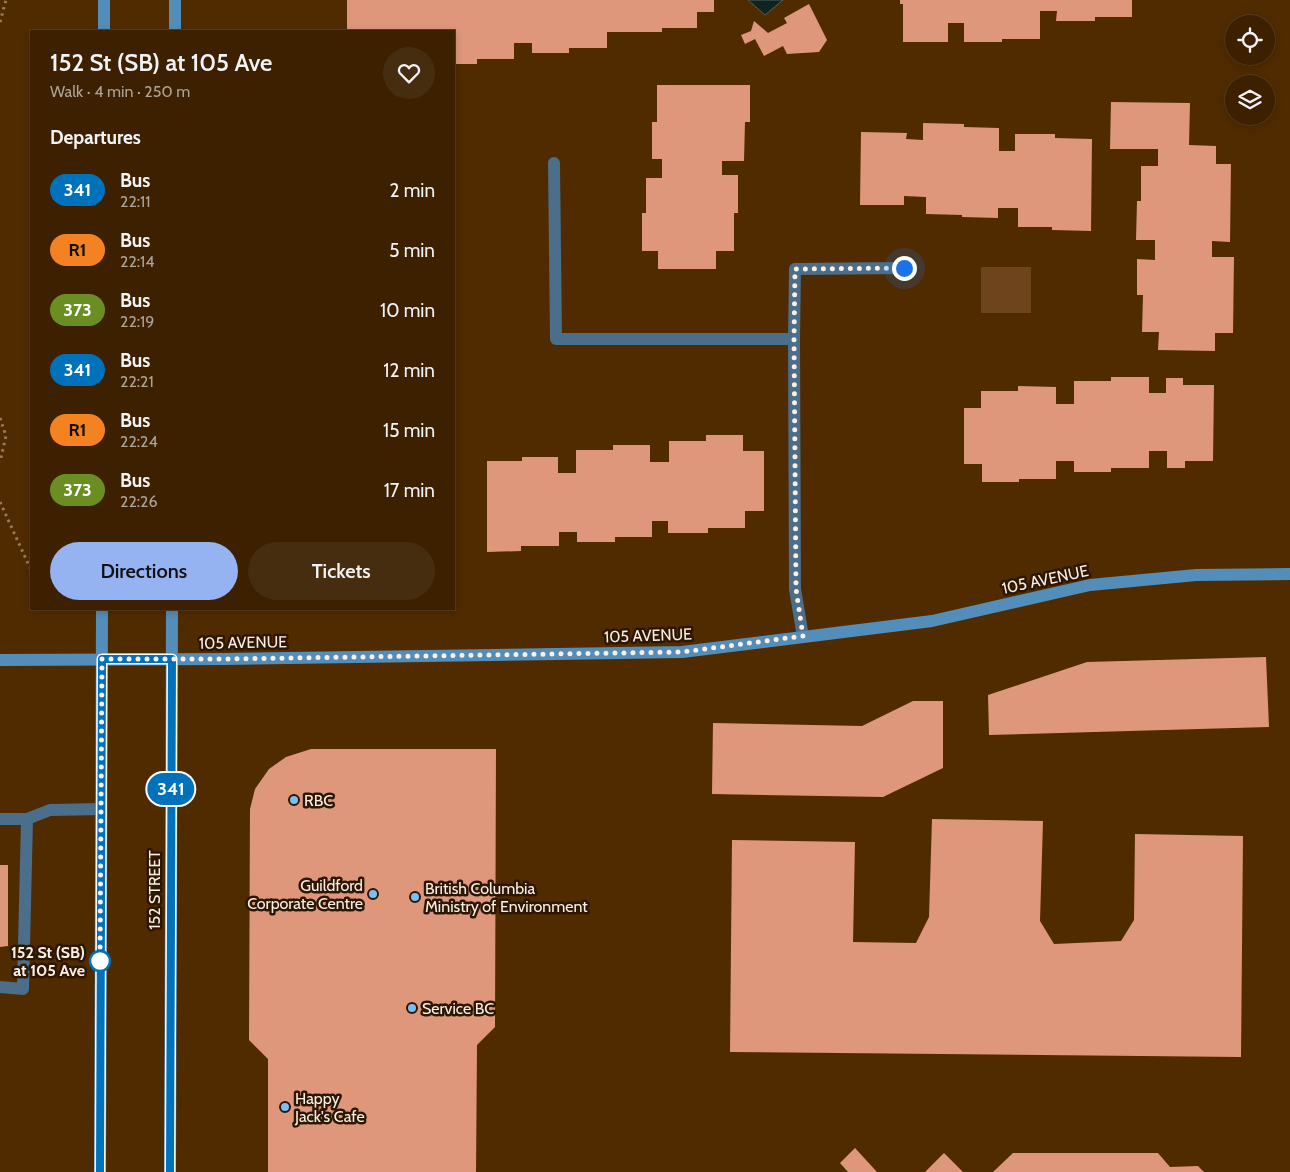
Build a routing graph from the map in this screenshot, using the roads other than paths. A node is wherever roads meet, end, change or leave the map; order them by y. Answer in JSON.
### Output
{"nodes":[{"id":1,"x":104,"y":0,"type":"edge"},
{"id":2,"x":175,"y":0,"type":"edge"},
{"id":3,"x":104,"y":30,"type":"edge"},
{"id":4,"x":175,"y":30,"type":"edge"},
{"id":5,"x":554,"y":163,"type":"dead end"},
{"id":6,"x":904,"y":268,"type":"dead end"},
{"id":7,"x":794,"y":339,"type":"junction"},
{"id":8,"x":1290,"y":574,"type":"edge"},
{"id":9,"x":102,"y":610,"type":"edge"},
{"id":10,"x":172,"y":610,"type":"edge"},
{"id":11,"x":803,"y":636,"type":"junction"},
{"id":12,"x":102,"y":659,"type":"junction"},
{"id":13,"x":172,"y":659,"type":"junction"},
{"id":14,"x":0,"y":660,"type":"edge"},
{"id":15,"x":101,"y":809,"type":"junction"},
{"id":16,"x":27,"y":818,"type":"junction"},
{"id":17,"x":0,"y":819,"type":"edge"},
{"id":18,"x":0,"y":987,"type":"edge"},
{"id":19,"x":100,"y":1172,"type":"edge"},
{"id":20,"x":170,"y":1172,"type":"edge"}],
"edges":[{"from":1,"to":3,"type":"street"},
{"from":2,"to":4,"type":"street"},
{"from":5,"to":7,"type":"lane"},
{"from":6,"to":7,"type":"lane"},
{"from":7,"to":11,"type":"lane"},
{"from":8,"to":11,"type":"street","name":"105 AVENUE"},
{"from":9,"to":12,"type":"street"},
{"from":10,"to":13,"type":"street","name":"152 STREET"},
{"from":11,"to":13,"type":"street","name":"105 AVENUE"},
{"from":12,"to":13,"type":"street","name":"105 AVENUE"},
{"from":12,"to":14,"type":"street","name":"105 AVENUE"},
{"from":12,"to":15,"type":"street"},
{"from":13,"to":20,"type":"street","name":"152 STREET"},
{"from":15,"to":16,"type":"lane"},
{"from":15,"to":19,"type":"street"},
{"from":16,"to":17,"type":"lane"},
{"from":16,"to":18,"type":"lane"}]}
